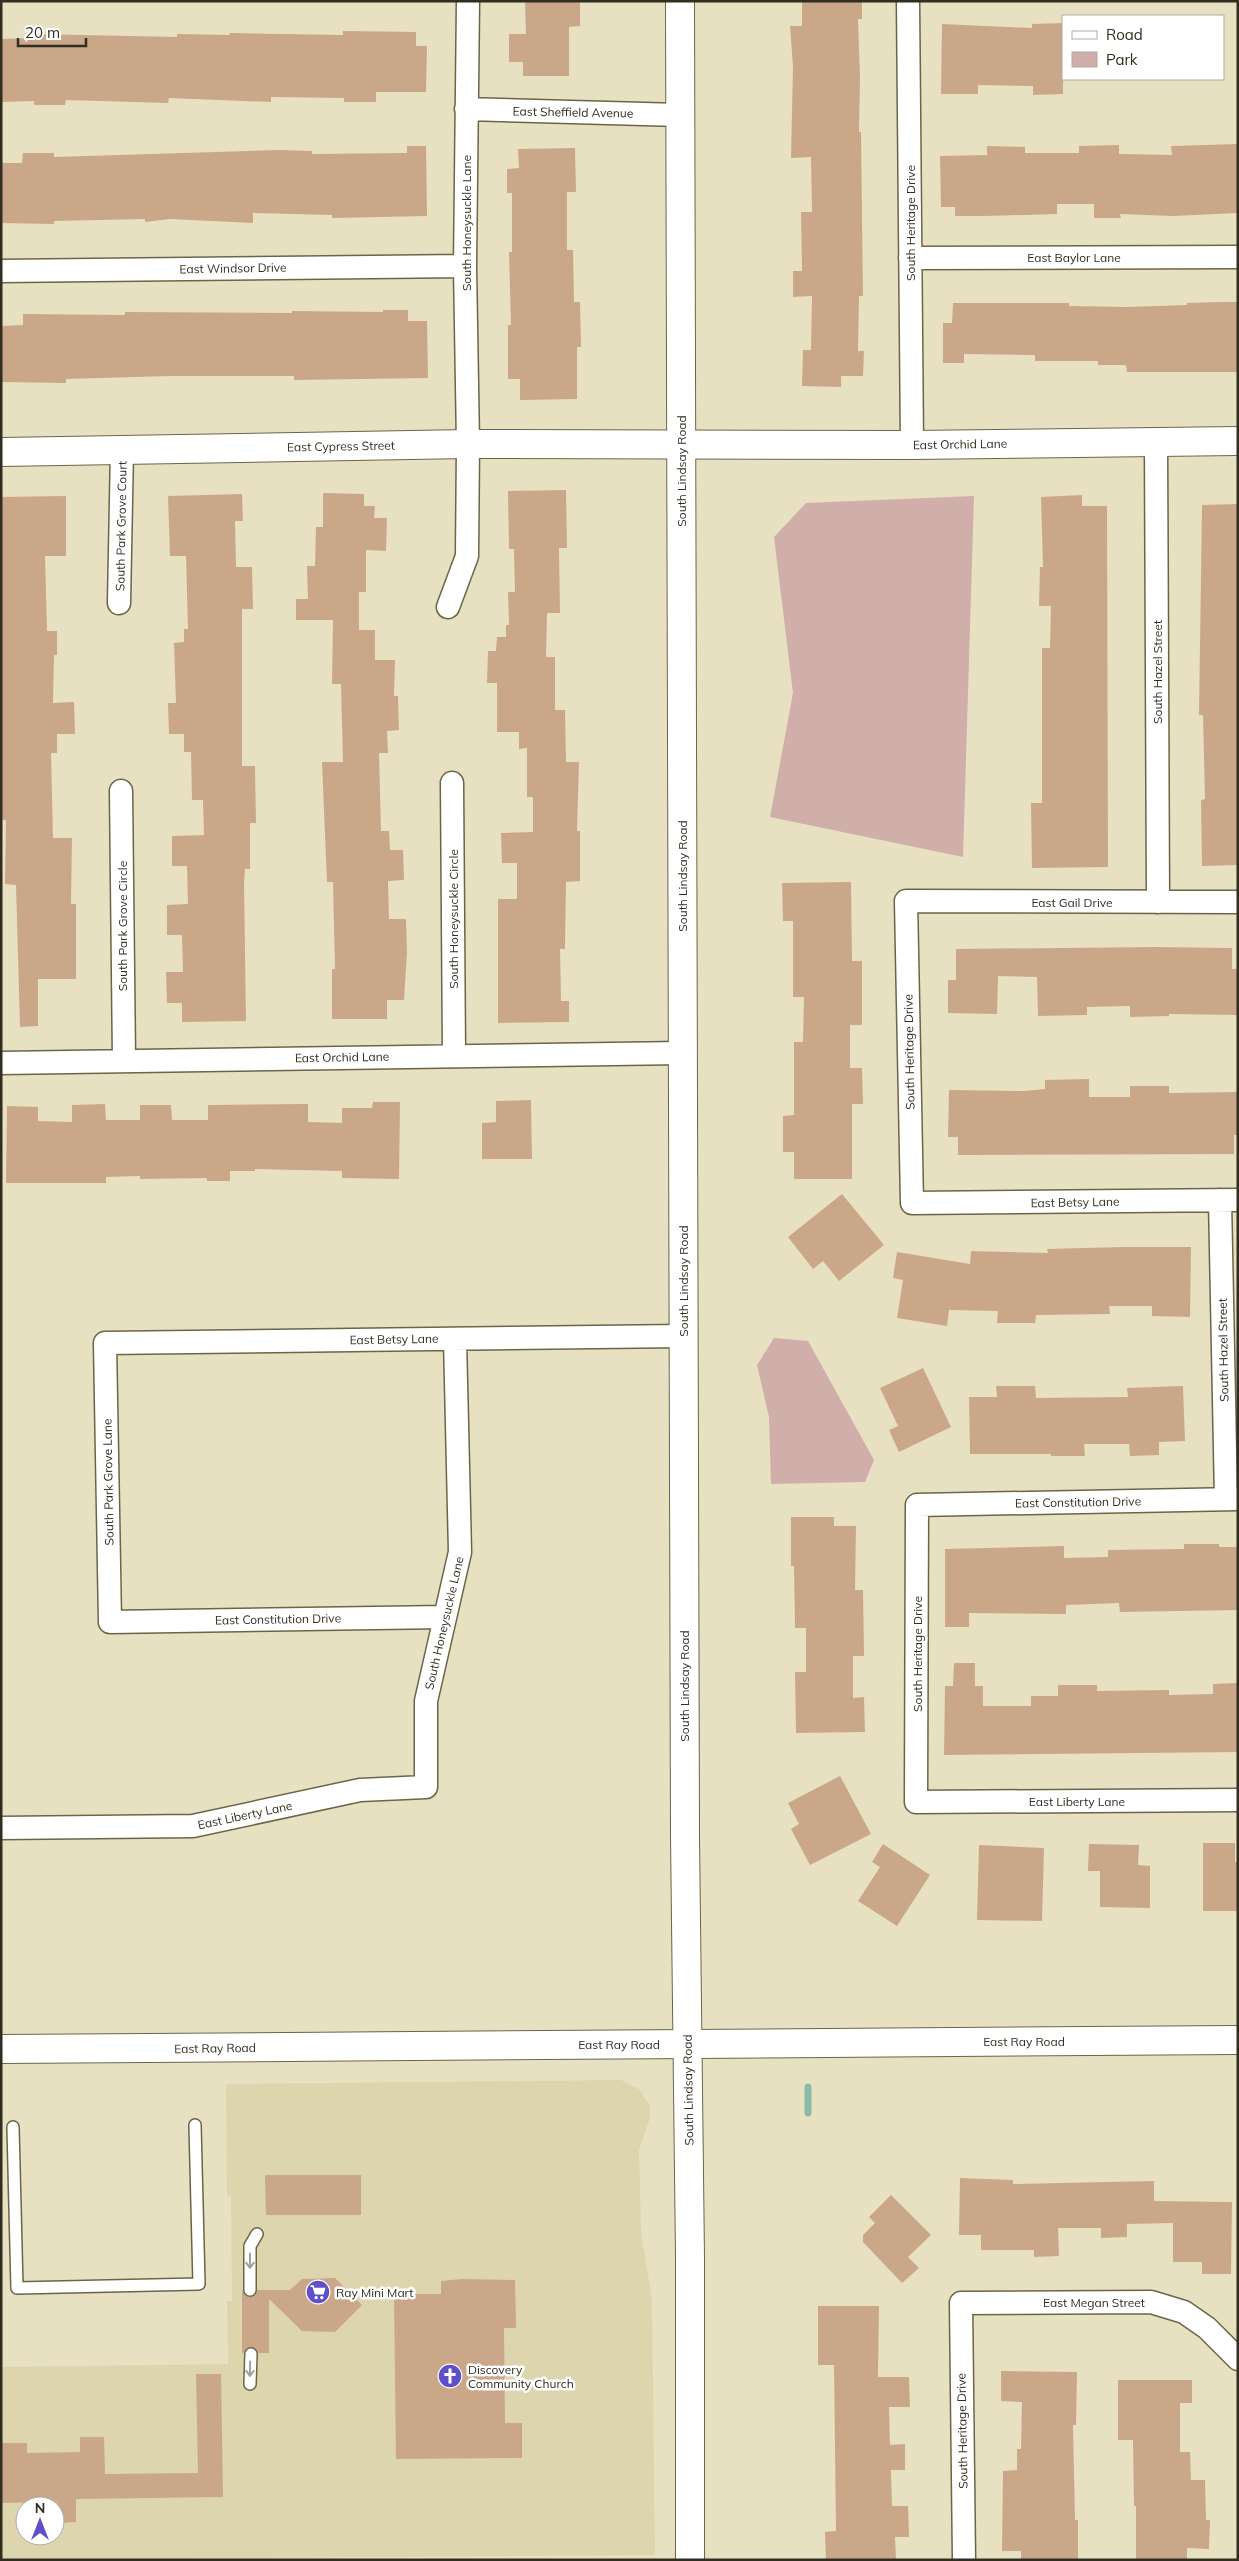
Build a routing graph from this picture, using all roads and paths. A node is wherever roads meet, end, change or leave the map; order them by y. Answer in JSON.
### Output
{"nodes":[{"id":1,"x":468,"y":1,"type":"edge"},
{"id":2,"x":680,"y":1,"type":"edge"},
{"id":3,"x":908,"y":1,"type":"edge"},
{"id":4,"x":466,"y":109,"type":"junction"},
{"id":5,"x":680,"y":115,"type":"junction"},
{"id":6,"x":1238,"y":256,"type":"edge"},
{"id":7,"x":910,"y":258,"type":"junction"},
{"id":8,"x":465,"y":266,"type":"junction"},
{"id":9,"x":1,"y":271,"type":"edge"},
{"id":10,"x":1156,"y":441,"type":"junction"},
{"id":11,"x":1238,"y":441,"type":"edge"},
{"id":12,"x":681,"y":443,"type":"junction"},
{"id":13,"x":468,"y":444,"type":"junction"},
{"id":14,"x":912,"y":444,"type":"junction"},
{"id":15,"x":122,"y":449,"type":"junction"},
{"id":16,"x":1,"y":452,"type":"edge"},
{"id":17,"x":119,"y":602,"type":"dead end"},
{"id":18,"x":448,"y":607,"type":"dead end"},
{"id":19,"x":452,"y":783,"type":"dead end"},
{"id":20,"x":122,"y":791,"type":"dead end"},
{"id":21,"x":906,"y":901,"type":"joint"},
{"id":22,"x":1158,"y":902,"type":"junction"},
{"id":23,"x":1238,"y":902,"type":"edge"},
{"id":24,"x":682,"y":1053,"type":"junction"},
{"id":25,"x":454,"y":1055,"type":"junction"},
{"id":26,"x":124,"y":1060,"type":"junction"},
{"id":27,"x":1,"y":1063,"type":"edge"},
{"id":28,"x":1229,"y":1200,"type":"edge"},
{"id":29,"x":912,"y":1203,"type":"joint"},
{"id":30,"x":683,"y":1336,"type":"junction"},
{"id":31,"x":455,"y":1339,"type":"junction"},
{"id":32,"x":105,"y":1343,"type":"joint"},
{"id":33,"x":1232,"y":1499,"type":"edge"},
{"id":34,"x":917,"y":1505,"type":"joint"},
{"id":35,"x":445,"y":1617,"type":"junction"},
{"id":36,"x":110,"y":1622,"type":"joint"},
{"id":37,"x":426,"y":1787,"type":"joint"},
{"id":38,"x":1238,"y":1800,"type":"edge"},
{"id":39,"x":916,"y":1802,"type":"joint"},
{"id":40,"x":1,"y":1828,"type":"edge"},
{"id":41,"x":1238,"y":2040,"type":"edge"},
{"id":42,"x":687,"y":2043,"type":"junction"},
{"id":43,"x":1,"y":2049,"type":"edge"},
{"id":44,"x":195,"y":2126,"type":"dead end"},
{"id":45,"x":13,"y":2127,"type":"dead end"},
{"id":46,"x":257,"y":2234,"type":"dead end"},
{"id":47,"x":250,"y":2290,"type":"dead end"},
{"id":48,"x":961,"y":2303,"type":"joint"},
{"id":49,"x":251,"y":2354,"type":"dead end"},
{"id":50,"x":1238,"y":2359,"type":"edge"},
{"id":51,"x":250,"y":2384,"type":"dead end"},
{"id":52,"x":690,"y":2560,"type":"edge"},
{"id":53,"x":964,"y":2560,"type":"edge"}],
"edges":[{"from":1,"to":4,"type":"street","name":"South Honeysuckle Lane"},
{"from":2,"to":5,"type":"main road","name":"South Lindsay Road"},
{"from":3,"to":7,"type":"street","name":"South Heritage Drive"},
{"from":4,"to":5,"type":"street","name":"East Sheffield Avenue"},
{"from":4,"to":8,"type":"street","name":"South Honeysuckle Lane"},
{"from":5,"to":12,"type":"main road","name":"South Lindsay Road"},
{"from":6,"to":7,"type":"street","name":"East Baylor Lane"},
{"from":7,"to":14,"type":"street","name":"South Heritage Drive"},
{"from":8,"to":9,"type":"street","name":"East Windsor Drive"},
{"from":8,"to":13,"type":"street","name":"South Honeysuckle Lane"},
{"from":10,"to":11,"type":"main road","name":"East Orchid Lane"},
{"from":10,"to":14,"type":"main road","name":"East Orchid Lane"},
{"from":10,"to":22,"type":"street","name":"South Hazel Street"},
{"from":12,"to":13,"type":"main road","name":"East Cypress Street"},
{"from":12,"to":14,"type":"main road","name":"East Orchid Lane"},
{"from":12,"to":24,"type":"main road","name":"South Lindsay Road"},
{"from":13,"to":15,"type":"main road","name":"East Cypress Street"},
{"from":13,"to":18,"type":"street","name":"South Honeysuckle Lane"},
{"from":15,"to":16,"type":"main road","name":"East Cypress Street"},
{"from":15,"to":17,"type":"street","name":"South Park Grove Court"},
{"from":19,"to":25,"type":"street","name":"South Honeysuckle Circle"},
{"from":20,"to":26,"type":"street","name":"South Park Grove Circle"},
{"from":21,"to":22,"type":"street","name":"East Gail Drive"},
{"from":21,"to":29,"type":"street","name":"South Heritage Drive"},
{"from":22,"to":23,"type":"street","name":"East Gail Drive"},
{"from":24,"to":25,"type":"street","name":"East Orchid Lane"},
{"from":24,"to":30,"type":"main road","name":"South Lindsay Road"},
{"from":25,"to":26,"type":"street","name":"East Orchid Lane"},
{"from":26,"to":27,"type":"street","name":"East Orchid Lane"},
{"from":28,"to":29,"type":"street","name":"East Betsy Lane"},
{"from":28,"to":33,"type":"street","name":"South Hazel Street"},
{"from":30,"to":31,"type":"street","name":"East Betsy Lane"},
{"from":30,"to":42,"type":"main road","name":"South Lindsay Road"},
{"from":31,"to":32,"type":"street","name":"East Betsy Lane"},
{"from":31,"to":35,"type":"street","name":"South Honeysuckle Lane"},
{"from":32,"to":36,"type":"street","name":"South Park Grove Lane"},
{"from":33,"to":34,"type":"street","name":"East Constitution Drive"},
{"from":34,"to":39,"type":"street","name":"South Heritage Drive"},
{"from":35,"to":36,"type":"street","name":"East Constitution Drive"},
{"from":35,"to":37,"type":"street","name":"South Honeysuckle Lane"},
{"from":37,"to":40,"type":"street","name":"East Liberty Lane"},
{"from":38,"to":39,"type":"street","name":"East Liberty Lane"},
{"from":41,"to":42,"type":"main road","name":"East Ray Road"},
{"from":42,"to":43,"type":"main road","name":"East Ray Road"},
{"from":42,"to":52,"type":"main road","name":"South Lindsay Road"},
{"from":44,"to":45,"type":"lane"},
{"from":46,"to":47,"type":"lane","one_way":true},
{"from":48,"to":50,"type":"street","name":"East Megan Street"},
{"from":48,"to":53,"type":"street","name":"South Heritage Drive"},
{"from":49,"to":51,"type":"lane","one_way":true}]}
